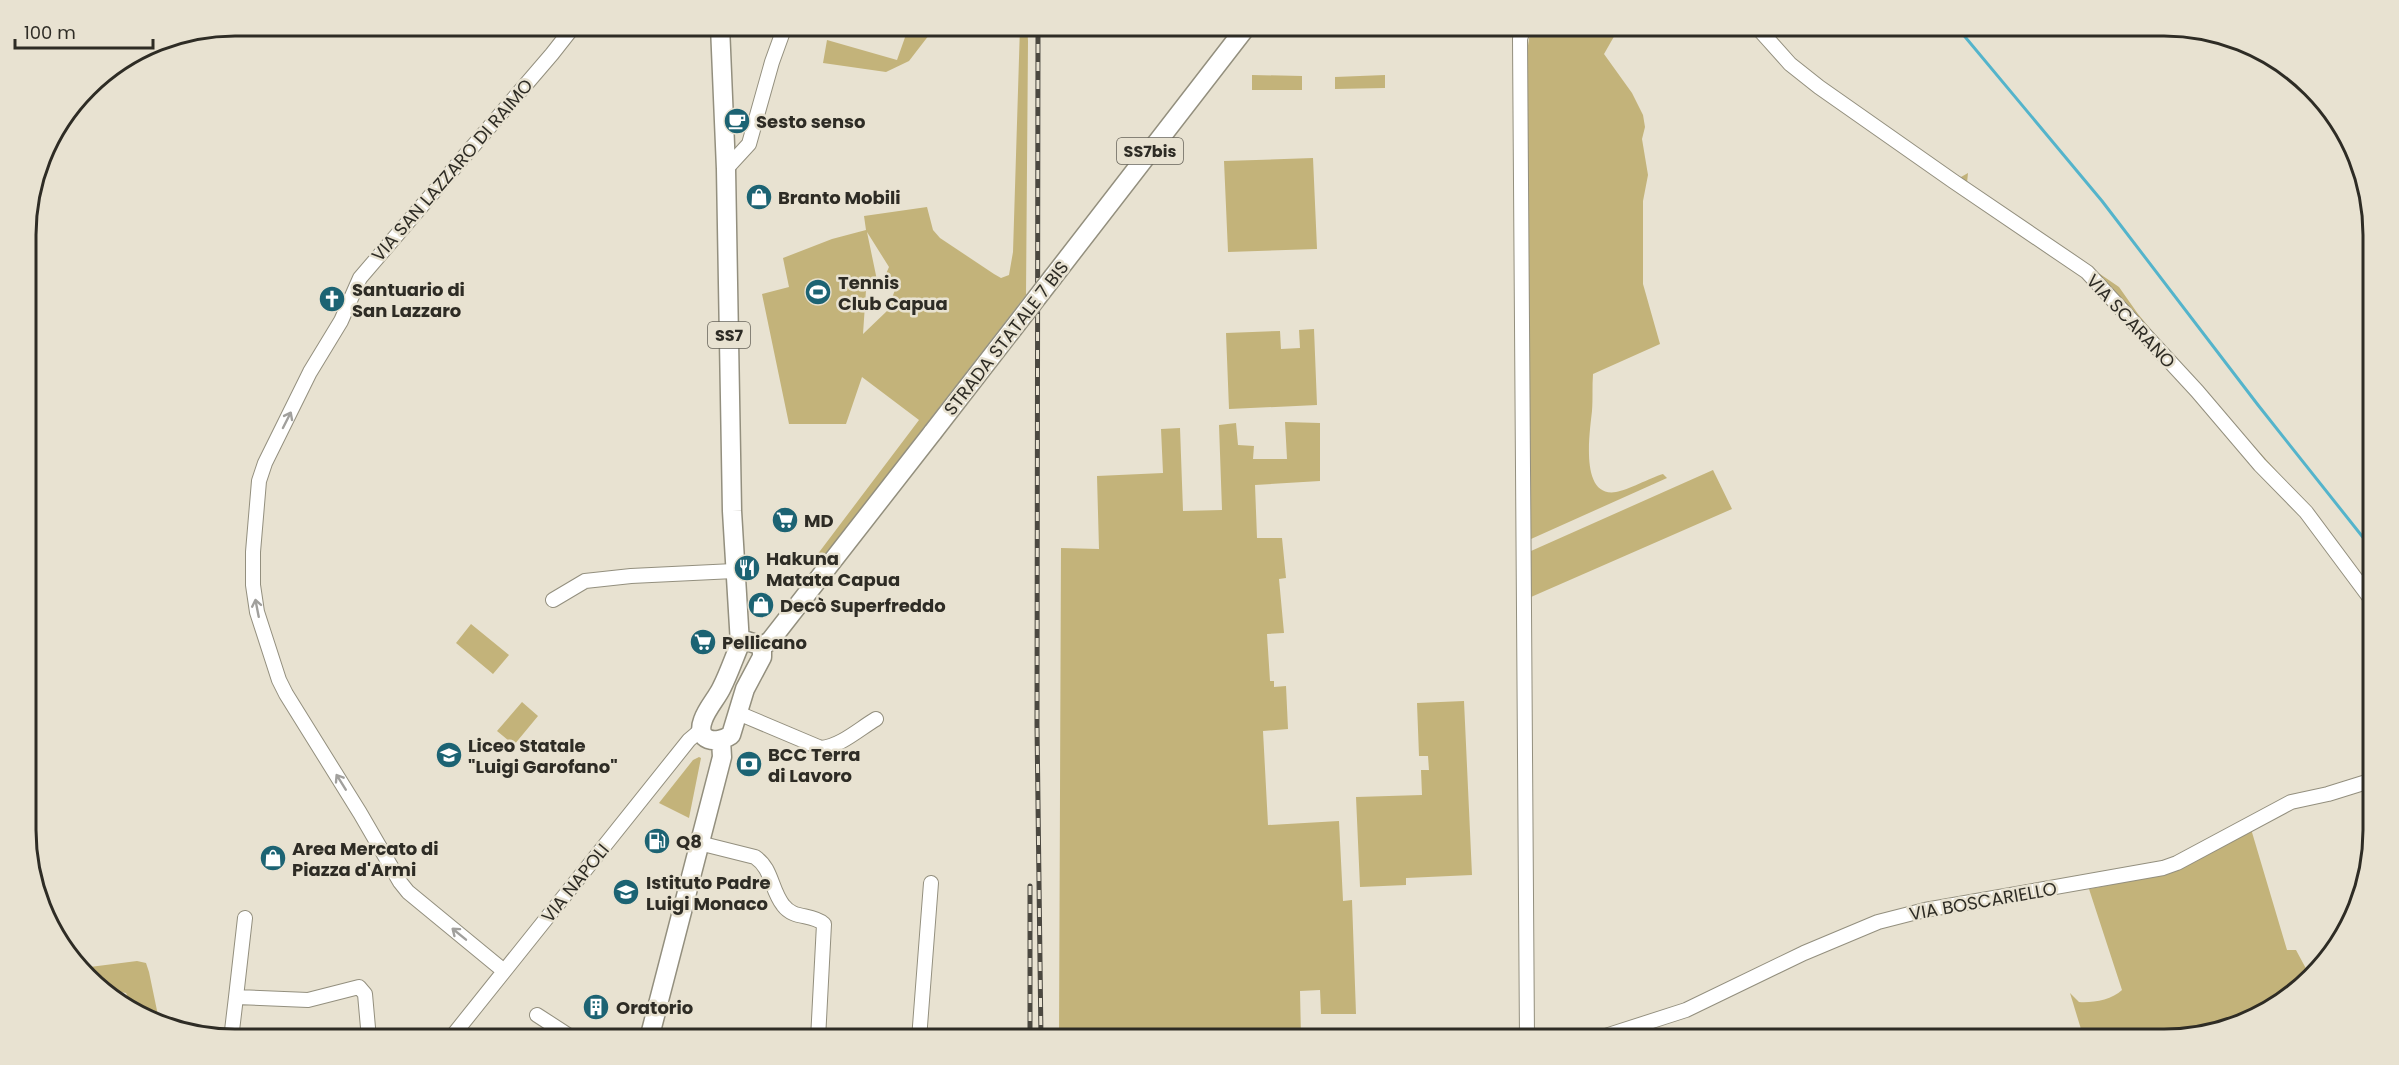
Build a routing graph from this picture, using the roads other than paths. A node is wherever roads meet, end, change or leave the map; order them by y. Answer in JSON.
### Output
{"nodes":[{"id":1,"x":566,"y":36,"type":"edge"},
{"id":2,"x":720,"y":36,"type":"edge"},
{"id":3,"x":781,"y":36,"type":"edge"},
{"id":4,"x":1239,"y":36,"type":"edge"},
{"id":5,"x":1523,"y":36,"type":"edge"},
{"id":6,"x":1765,"y":36,"type":"edge"},
{"id":7,"x":726,"y":169,"type":"junction"},
{"id":8,"x":734,"y":571,"type":"junction"},
{"id":9,"x":2363,"y":589,"type":"edge"},
{"id":10,"x":553,"y":600,"type":"dead end"},
{"id":11,"x":740,"y":644,"type":"junction"},
{"id":12,"x":762,"y":646,"type":"junction"},
{"id":13,"x":738,"y":713,"type":"junction"},
{"id":14,"x":876,"y":718,"type":"dead end"},
{"id":15,"x":702,"y":729,"type":"junction"},
{"id":16,"x":721,"y":740,"type":"junction"},
{"id":17,"x":2363,"y":783,"type":"edge"},
{"id":18,"x":699,"y":843,"type":"junction"},
{"id":19,"x":931,"y":883,"type":"dead end"},
{"id":20,"x":245,"y":918,"type":"dead end"},
{"id":21,"x":504,"y":971,"type":"junction"},
{"id":22,"x":236,"y":997,"type":"junction"},
{"id":23,"x":537,"y":1016,"type":"dead end"},
{"id":24,"x":232,"y":1029,"type":"edge"},
{"id":25,"x":368,"y":1029,"type":"edge"},
{"id":26,"x":459,"y":1029,"type":"edge"},
{"id":27,"x":555,"y":1029,"type":"edge"},
{"id":28,"x":652,"y":1029,"type":"edge"},
{"id":29,"x":819,"y":1029,"type":"edge"},
{"id":30,"x":920,"y":1029,"type":"edge"},
{"id":31,"x":1527,"y":1029,"type":"edge"},
{"id":32,"x":1627,"y":1029,"type":"edge"}],
"edges":[{"from":21,"to":1,"type":"street","name":"VIA SAN LAZZARO DI RAIMO","one_way":true},
{"from":2,"to":7,"type":"main road","number":"SS7"},
{"from":3,"to":7,"type":"street"},
{"from":4,"to":12,"type":"main road","name":"STRADA STATALE 7 BIS","number":"SS7bis","bridge":true},
{"from":5,"to":31,"type":"street"},
{"from":6,"to":9,"type":"street","name":"VIA SCARANO"},
{"from":7,"to":8,"type":"main road","number":"SS7"},
{"from":8,"to":10,"type":"street"},
{"from":8,"to":11,"type":"main road","number":"SS7"},
{"from":11,"to":12,"type":"main road"},
{"from":11,"to":15,"type":"main road","number":"SS7"},
{"from":12,"to":13,"type":"main road"},
{"from":13,"to":14,"type":"street"},
{"from":13,"to":16,"type":"main road"},
{"from":15,"to":16,"type":"main road"},
{"from":15,"to":21,"type":"street","name":"VIA NAPOLI"},
{"from":16,"to":18,"type":"main road"},
{"from":17,"to":32,"type":"street","name":"VIA BOSCARIELLO"},
{"from":18,"to":28,"type":"main road"},
{"from":18,"to":29,"type":"street"},
{"from":19,"to":30,"type":"street"},
{"from":20,"to":22,"type":"street"},
{"from":21,"to":26,"type":"street","name":"VIA NAPOLI"},
{"from":22,"to":24,"type":"street"},
{"from":22,"to":25,"type":"street"},
{"from":23,"to":27,"type":"street"}]}
